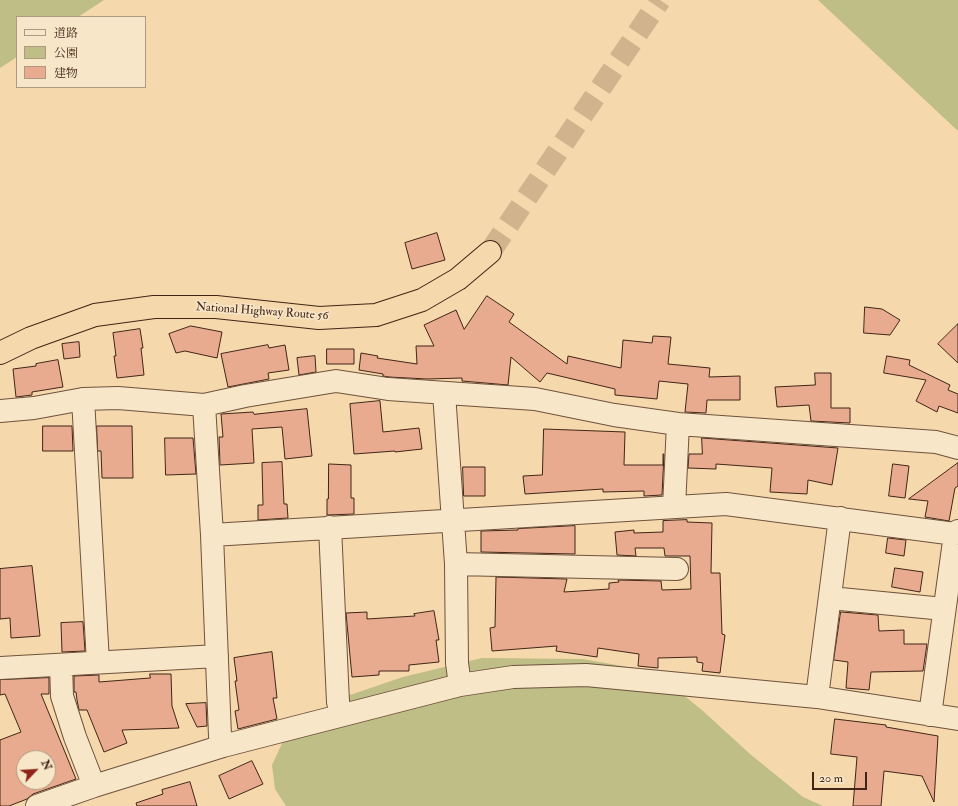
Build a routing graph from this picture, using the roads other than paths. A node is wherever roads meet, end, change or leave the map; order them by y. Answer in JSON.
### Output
{"nodes":[{"id":1,"x":490,"y":252,"type":"tunnel mouth"},
{"id":2,"x":0,"y":353,"type":"edge"},
{"id":3,"x":444,"y":392,"type":"junction"},
{"id":4,"x":83,"y":399,"type":"junction"},
{"id":5,"x":204,"y":405,"type":"junction"},
{"id":6,"x":0,"y":411,"type":"edge"},
{"id":7,"x":678,"y":424,"type":"junction"},
{"id":8,"x":958,"y":448,"type":"edge"},
{"id":9,"x":674,"y":507,"type":"junction"},
{"id":10,"x":840,"y":518,"type":"junction"},
{"id":11,"x":452,"y":520,"type":"junction"},
{"id":12,"x":330,"y":527,"type":"junction"},
{"id":13,"x":956,"y":533,"type":"edge"},
{"id":14,"x":212,"y":535,"type":"junction"},
{"id":15,"x":456,"y":564,"type":"junction"},
{"id":16,"x":677,"y":569,"type":"dead end"},
{"id":17,"x":830,"y":598,"type":"junction"},
{"id":18,"x":944,"y":609,"type":"junction"},
{"id":19,"x":217,"y":656,"type":"junction"},
{"id":20,"x":98,"y":662,"type":"junction"},
{"id":21,"x":61,"y":665,"type":"junction"},
{"id":22,"x":0,"y":668,"type":"edge"},
{"id":23,"x":460,"y":685,"type":"junction"},
{"id":24,"x":817,"y":697,"type":"junction"},
{"id":25,"x":341,"y":715,"type":"junction"},
{"id":26,"x":930,"y":716,"type":"junction"},
{"id":27,"x":958,"y":719,"type":"edge"},
{"id":28,"x":223,"y":746,"type":"junction"},
{"id":29,"x":94,"y":786,"type":"junction"},
{"id":30,"x":36,"y":806,"type":"edge"}],
"edges":[{"from":1,"to":2,"type":"highway","name":"National Highway Route 56"},
{"from":3,"to":5,"type":"street"},
{"from":3,"to":7,"type":"street"},
{"from":3,"to":11,"type":"street"},
{"from":4,"to":5,"type":"street"},
{"from":4,"to":6,"type":"street"},
{"from":4,"to":20,"type":"street"},
{"from":5,"to":14,"type":"street"},
{"from":7,"to":8,"type":"street"},
{"from":7,"to":9,"type":"street"},
{"from":9,"to":10,"type":"street"},
{"from":9,"to":11,"type":"street"},
{"from":10,"to":13,"type":"street"},
{"from":10,"to":17,"type":"street"},
{"from":11,"to":12,"type":"street"},
{"from":11,"to":15,"type":"street"},
{"from":12,"to":14,"type":"street"},
{"from":12,"to":25,"type":"street"},
{"from":13,"to":18,"type":"street"},
{"from":14,"to":19,"type":"street"},
{"from":15,"to":16,"type":"street"},
{"from":15,"to":23,"type":"street"},
{"from":17,"to":18,"type":"street"},
{"from":17,"to":24,"type":"street"},
{"from":18,"to":26,"type":"street"},
{"from":19,"to":20,"type":"street"},
{"from":19,"to":28,"type":"street"},
{"from":20,"to":21,"type":"street"},
{"from":21,"to":22,"type":"street"},
{"from":21,"to":29,"type":"street"},
{"from":23,"to":24,"type":"street"},
{"from":23,"to":25,"type":"street"},
{"from":24,"to":26,"type":"street"},
{"from":25,"to":28,"type":"street"},
{"from":26,"to":27,"type":"street"},
{"from":28,"to":29,"type":"street"},
{"from":29,"to":30,"type":"street"}]}
